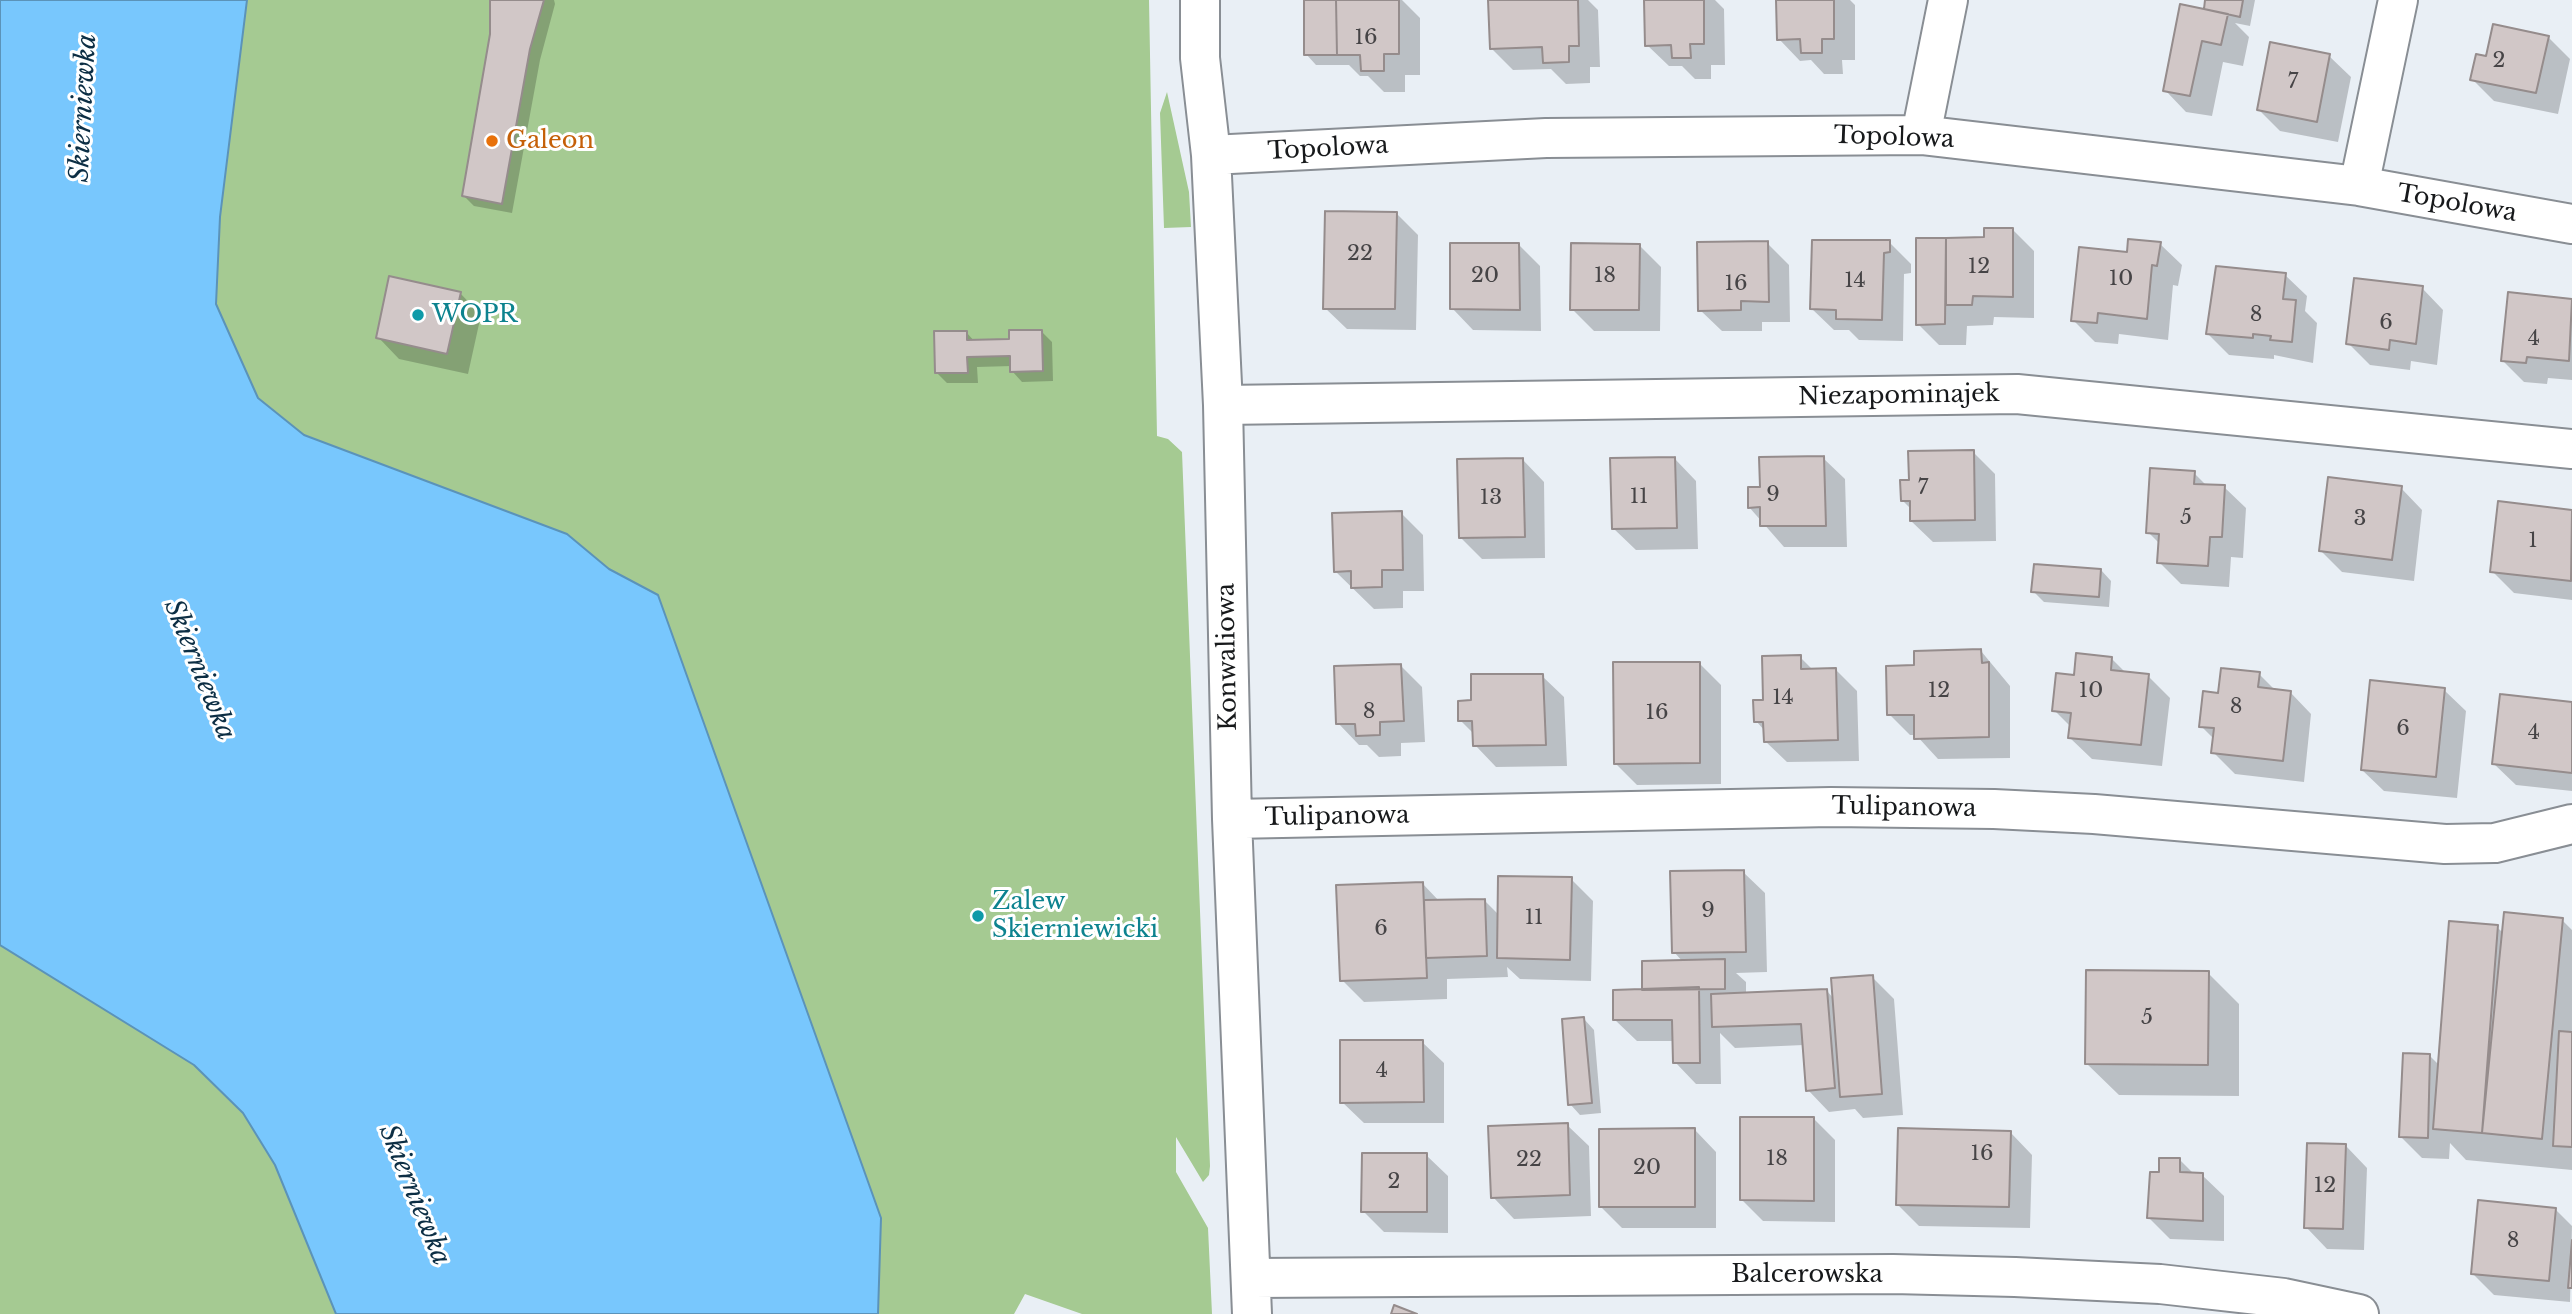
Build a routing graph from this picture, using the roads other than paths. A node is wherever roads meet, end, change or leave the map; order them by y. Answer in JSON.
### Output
{"nodes":[{"id":1,"x":1200,"y":0,"type":"edge"},
{"id":2,"x":1948,"y":0,"type":"edge"},
{"id":3,"x":2398,"y":0,"type":"edge"},
{"id":4,"x":1921,"y":135,"type":"junction"},
{"id":5,"x":1211,"y":155,"type":"junction"},
{"id":6,"x":2359,"y":186,"type":"junction"},
{"id":7,"x":2572,"y":224,"type":"edge"},
{"id":8,"x":1223,"y":405,"type":"junction"},
{"id":9,"x":2572,"y":449,"type":"edge"},
{"id":10,"x":1232,"y":819,"type":"junction"},
{"id":11,"x":2572,"y":824,"type":"edge"},
{"id":12,"x":1253,"y":1296,"type":"edge"},
{"id":13,"x":2359,"y":1314,"type":"edge"}],
"edges":[{"from":1,"to":5,"type":"street","name":"Konwaliowa"},
{"from":2,"to":4,"type":"street"},
{"from":3,"to":6,"type":"street"},
{"from":4,"to":5,"type":"street","name":"Topolowa"},
{"from":4,"to":6,"type":"street","name":"Topolowa"},
{"from":5,"to":8,"type":"street","name":"Konwaliowa"},
{"from":6,"to":7,"type":"street","name":"Topolowa"},
{"from":8,"to":9,"type":"street","name":"Niezapominajek"},
{"from":8,"to":10,"type":"street","name":"Konwaliowa"},
{"from":10,"to":11,"type":"street","name":"Tulipanowa"},
{"from":10,"to":12,"type":"street","name":"Konwaliowa"},
{"from":12,"to":13,"type":"street","name":"Balcerowska"}]}
